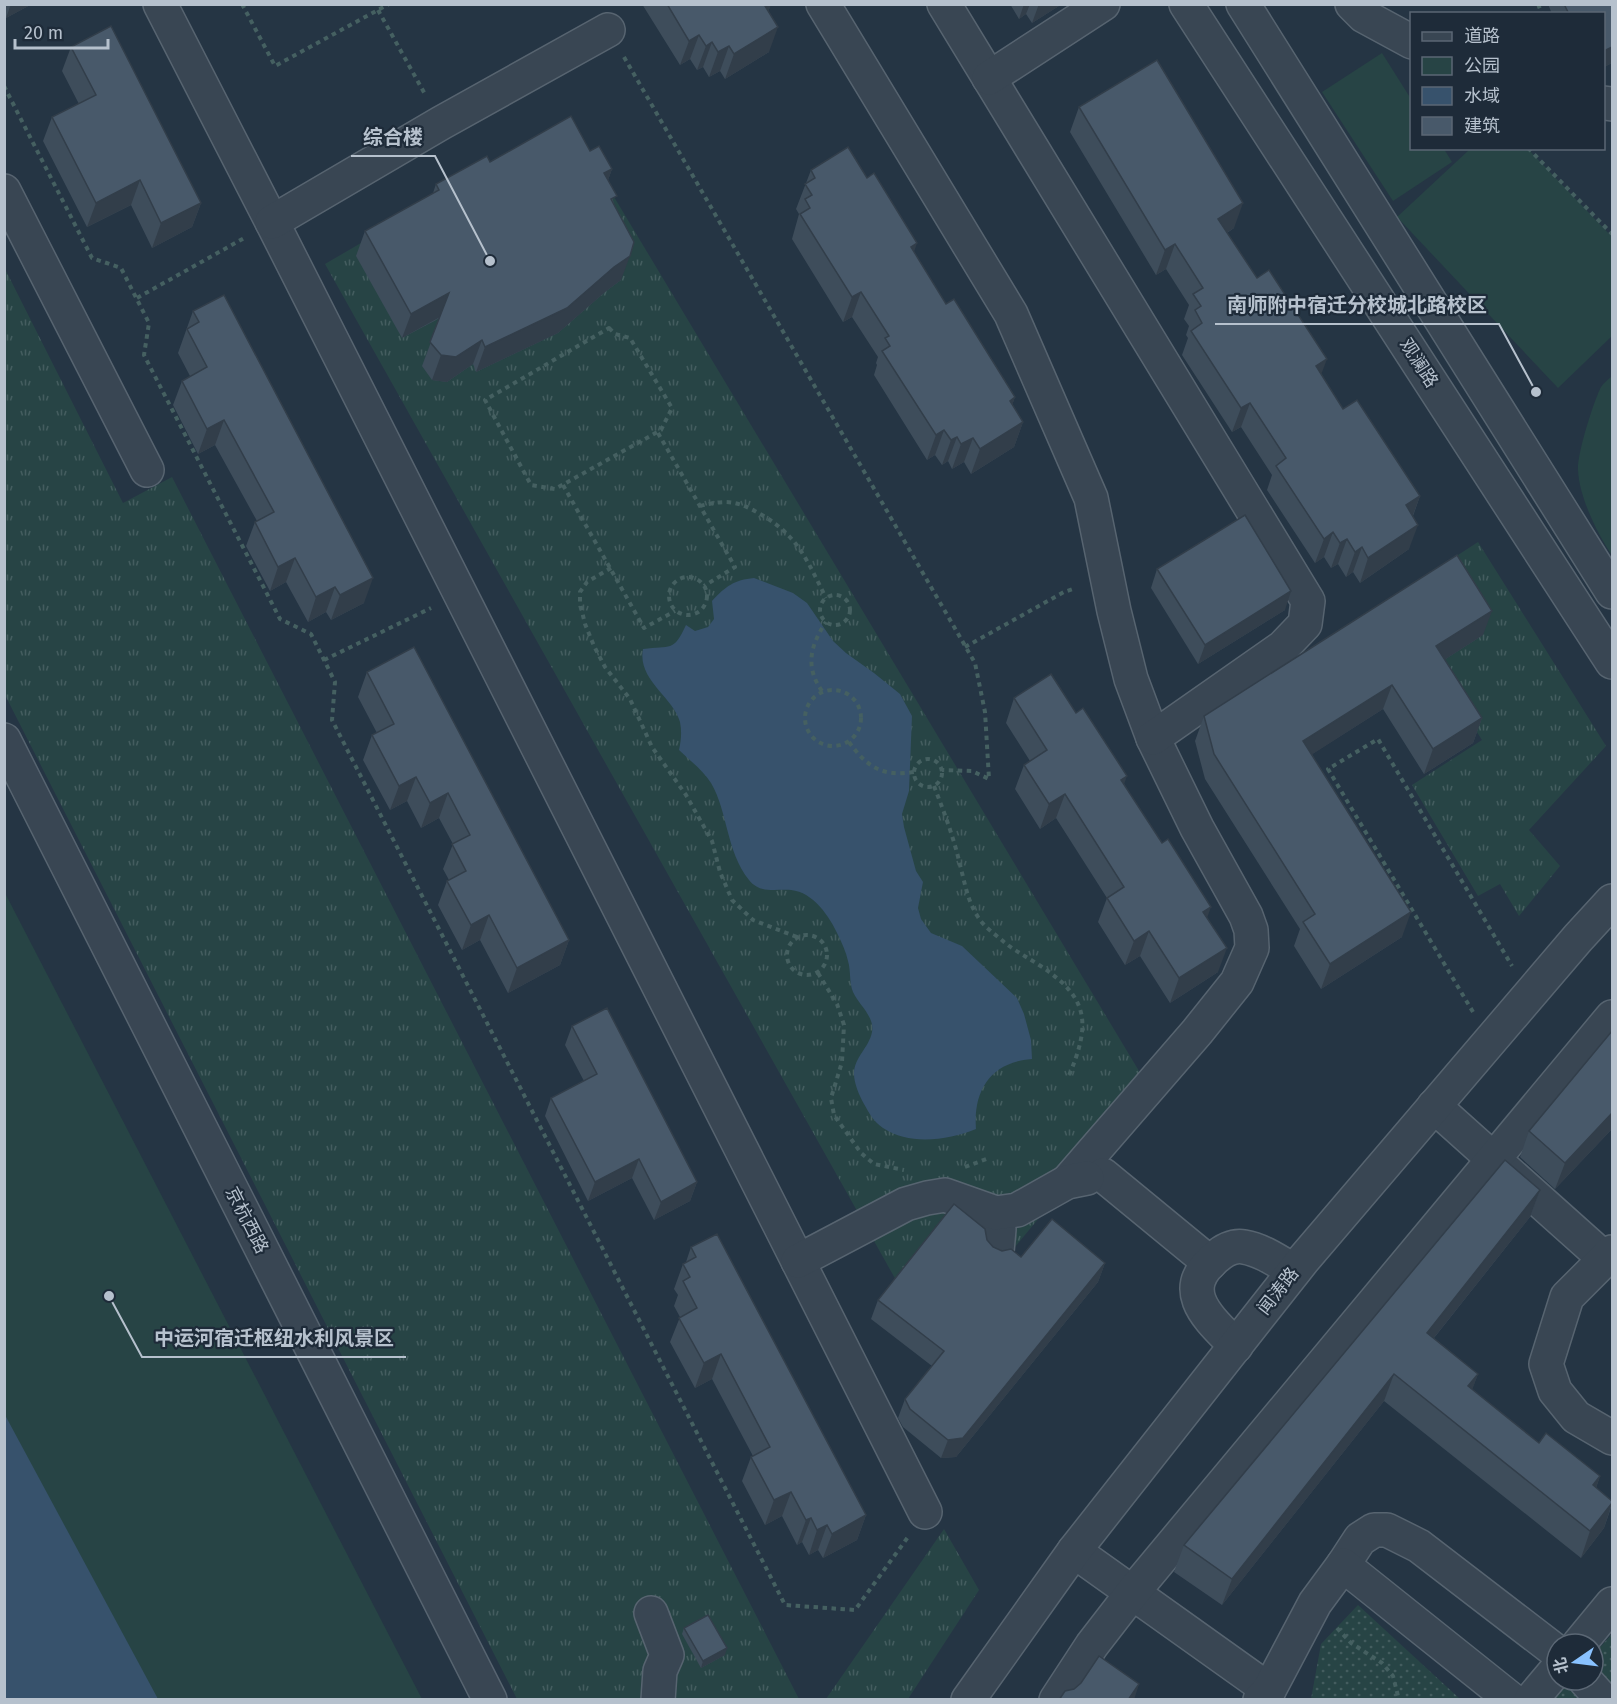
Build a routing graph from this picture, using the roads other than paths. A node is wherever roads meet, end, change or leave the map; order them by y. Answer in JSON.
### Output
{"nodes":[{"id":1,"x":160,"y":4,"type":"edge"},
{"id":2,"x":823,"y":4,"type":"edge"},
{"id":3,"x":944,"y":4,"type":"edge"},
{"id":4,"x":1103,"y":4,"type":"edge"},
{"id":5,"x":1186,"y":4,"type":"edge"},
{"id":6,"x":1243,"y":4,"type":"edge"},
{"id":7,"x":1352,"y":4,"type":"edge"},
{"id":8,"x":608,"y":30,"type":"road end"},
{"id":9,"x":1410,"y":41,"type":"edge"},
{"id":10,"x":989,"y":78,"type":"junction"},
{"id":11,"x":4,"y":190,"type":"edge"},
{"id":12,"x":272,"y":222,"type":"junction"},
{"id":13,"x":147,"y":470,"type":"dead end"},
{"id":14,"x":1612,"y":592,"type":"edge"},
{"id":15,"x":1612,"y":662,"type":"edge"},
{"id":16,"x":1153,"y":738,"type":"junction"},
{"id":17,"x":4,"y":740,"type":"edge"},
{"id":18,"x":1612,"y":901,"type":"edge"},
{"id":19,"x":1612,"y":1017,"type":"edge"},
{"id":20,"x":1434,"y":1106,"type":"junction"},
{"id":21,"x":1121,"y":1120,"type":"junction"},
{"id":22,"x":1494,"y":1159,"type":"junction"},
{"id":23,"x":1103,"y":1174,"type":"junction"},
{"id":24,"x":1067,"y":1182,"type":"junction"},
{"id":25,"x":996,"y":1213,"type":"junction"},
{"id":26,"x":997,"y":1251,"type":"edge"},
{"id":27,"x":1609,"y":1255,"type":"edge"},
{"id":28,"x":798,"y":1261,"type":"junction"},
{"id":29,"x":1209,"y":1263,"type":"junction"},
{"id":30,"x":1294,"y":1271,"type":"junction"},
{"id":31,"x":1236,"y":1346,"type":"junction"},
{"id":32,"x":1612,"y":1438,"type":"edge"},
{"id":33,"x":925,"y":1512,"type":"road end"},
{"id":34,"x":1074,"y":1551,"type":"junction"},
{"id":35,"x":1343,"y":1565,"type":"junction"},
{"id":36,"x":1133,"y":1592,"type":"junction"},
{"id":37,"x":1612,"y":1604,"type":"edge"},
{"id":38,"x":651,"y":1613,"type":"dead end"},
{"id":39,"x":1589,"y":1632,"type":"edge"},
{"id":40,"x":1545,"y":1643,"type":"edge"},
{"id":41,"x":1545,"y":1683,"type":"edge"},
{"id":42,"x":1264,"y":1695,"type":"edge"},
{"id":43,"x":490,"y":1700,"type":"edge"},
{"id":44,"x":658,"y":1700,"type":"edge"},
{"id":45,"x":968,"y":1700,"type":"edge"},
{"id":46,"x":1056,"y":1700,"type":"edge"},
{"id":47,"x":1512,"y":1700,"type":"edge"},
{"id":48,"x":1531,"y":1700,"type":"edge"}],
"edges":[{"from":1,"to":12,"type":"street"},
{"from":2,"to":16,"type":"street"},
{"from":3,"to":10,"type":"street"},
{"from":4,"to":10,"type":"street"},
{"from":5,"to":15,"type":"street","name":"观澜路"},
{"from":6,"to":14,"type":"street"},
{"from":7,"to":9,"type":"street"},
{"from":8,"to":12,"type":"street"},
{"from":10,"to":16,"type":"street"},
{"from":11,"to":13,"type":"street"},
{"from":12,"to":28,"type":"street"},
{"from":16,"to":21,"type":"street"},
{"from":17,"to":43,"type":"street","name":"京杭西路"},
{"from":18,"to":20,"type":"street","name":"闻涛路"},
{"from":19,"to":22,"type":"street"},
{"from":20,"to":22,"type":"street"},
{"from":20,"to":30,"type":"street","name":"闻涛路"},
{"from":21,"to":23,"type":"street"},
{"from":21,"to":24,"type":"street"},
{"from":22,"to":27,"type":"street"},
{"from":22,"to":36,"type":"street"},
{"from":23,"to":24,"type":"street"},
{"from":23,"to":29,"type":"street"},
{"from":24,"to":25,"type":"street"},
{"from":25,"to":26,"type":"street"},
{"from":25,"to":28,"type":"street"},
{"from":27,"to":32,"type":"street"},
{"from":28,"to":33,"type":"street"},
{"from":29,"to":30,"type":"street"},
{"from":29,"to":31,"type":"street"},
{"from":30,"to":31,"type":"street","name":"闻涛路"},
{"from":31,"to":34,"type":"street","name":"闻涛路"},
{"from":34,"to":36,"type":"street"},
{"from":34,"to":45,"type":"street","name":"闻涛路"},
{"from":35,"to":40,"type":"street"},
{"from":35,"to":42,"type":"street"},
{"from":35,"to":47,"type":"street"},
{"from":36,"to":42,"type":"street"},
{"from":36,"to":46,"type":"street"},
{"from":37,"to":39,"type":"street"},
{"from":38,"to":44,"type":"street"},
{"from":41,"to":48,"type":"street"}]}
